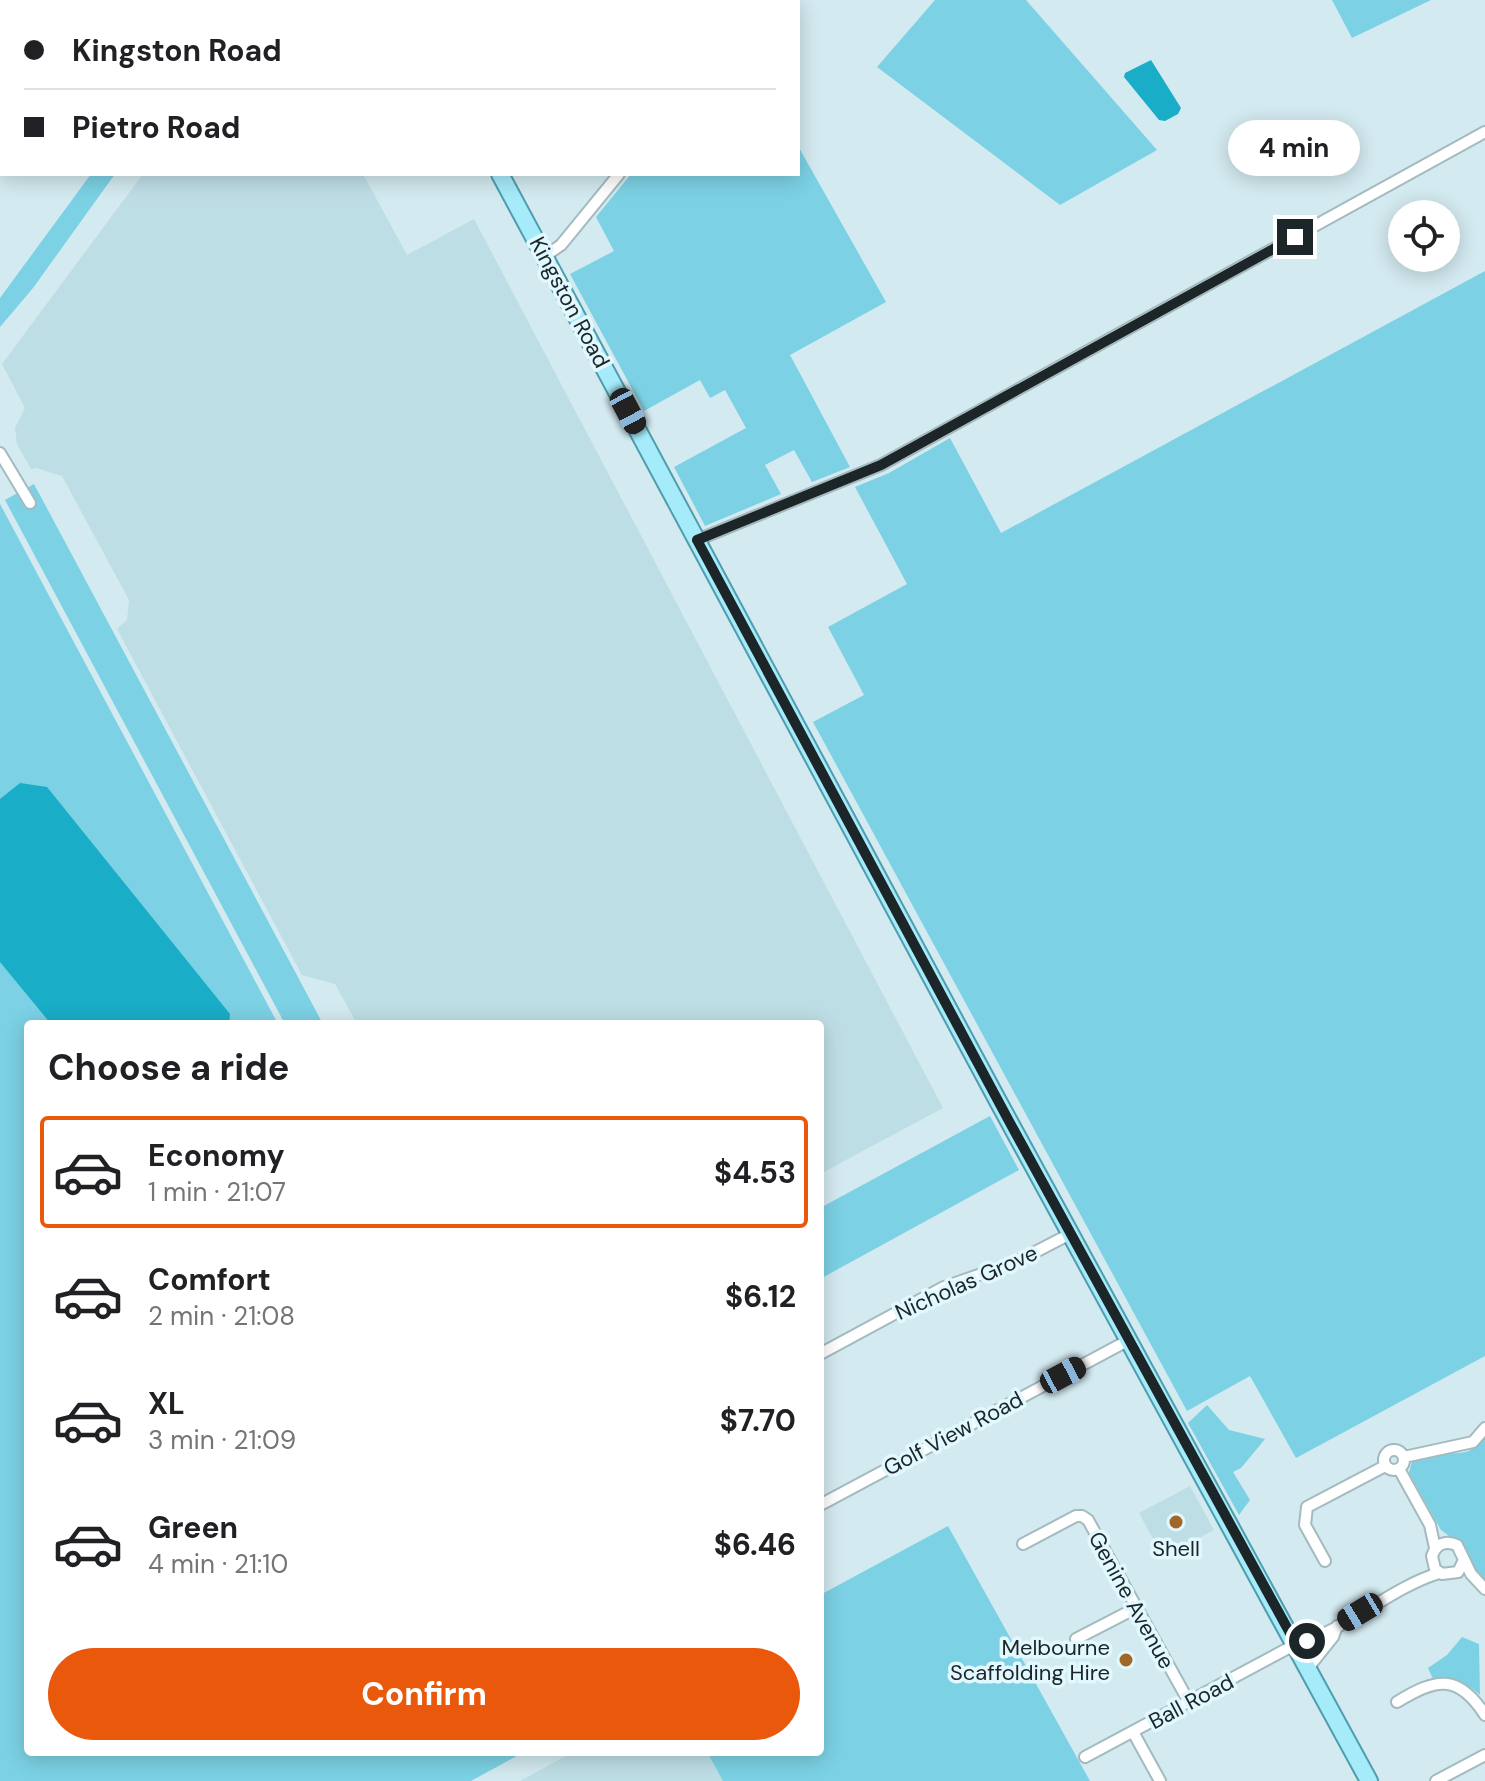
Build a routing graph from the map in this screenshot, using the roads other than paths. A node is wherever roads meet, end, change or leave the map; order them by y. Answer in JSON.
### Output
{"nodes":[{"id":1,"x":1485,"y":132,"type":"edge"},
{"id":2,"x":501,"y":176,"type":"edge"},
{"id":3,"x":617,"y":176,"type":"edge"},
{"id":4,"x":545,"y":256,"type":"junction"},
{"id":5,"x":0,"y":453,"type":"edge"},
{"id":6,"x":30,"y":503,"type":"dead end"},
{"id":7,"x":697,"y":540,"type":"junction"},
{"id":8,"x":1070,"y":1234,"type":"junction"},
{"id":9,"x":1129,"y":1340,"type":"junction"},
{"id":10,"x":824,"y":1352,"type":"edge"},
{"id":11,"x":1485,"y":1428,"type":"edge"},
{"id":12,"x":1404,"y":1457,"type":"junction"},
{"id":13,"x":1385,"y":1466,"type":"junction"},
{"id":14,"x":1399,"y":1469,"type":"junction"},
{"id":15,"x":824,"y":1503,"type":"edge"},
{"id":16,"x":1023,"y":1544,"type":"dead end"},
{"id":17,"x":1441,"y":1545,"type":"junction"},
{"id":18,"x":1325,"y":1561,"type":"dead end"},
{"id":19,"x":1431,"y":1562,"type":"junction"},
{"id":20,"x":1463,"y":1562,"type":"junction"},
{"id":21,"x":1439,"y":1573,"type":"junction"},
{"id":22,"x":1454,"y":1574,"type":"junction"},
{"id":23,"x":1408,"y":1584,"type":"junction"},
{"id":24,"x":1136,"y":1608,"type":"junction"},
{"id":25,"x":1337,"y":1626,"type":"junction"},
{"id":26,"x":1076,"y":1639,"type":"dead end"},
{"id":27,"x":1296,"y":1644,"type":"junction"},
{"id":28,"x":1309,"y":1667,"type":"junction"},
{"id":29,"x":1189,"y":1702,"type":"junction"},
{"id":30,"x":1397,"y":1702,"type":"dead end"},
{"id":31,"x":1485,"y":1715,"type":"edge"},
{"id":32,"x":1133,"y":1732,"type":"junction"},
{"id":33,"x":1485,"y":1755,"type":"edge"},
{"id":34,"x":1085,"y":1757,"type":"dead end"},
{"id":35,"x":1160,"y":1781,"type":"edge"},
{"id":36,"x":1369,"y":1781,"type":"edge"},
{"id":37,"x":1436,"y":1781,"type":"edge"}],
"edges":[{"from":1,"to":7,"type":"street"},
{"from":2,"to":4,"type":"main road","name":"Kingston Road"},
{"from":3,"to":4,"type":"street"},
{"from":4,"to":7,"type":"main road","name":"Kingston Road"},
{"from":5,"to":6,"type":"street"},
{"from":7,"to":8,"type":"main road","name":"Kingston Road"},
{"from":8,"to":9,"type":"main road","name":"Kingston Road"},
{"from":8,"to":10,"type":"street","name":"Nicholas Grove"},
{"from":9,"to":15,"type":"street","name":"Golf View Road"},
{"from":9,"to":27,"type":"main road","name":"Kingston Road"},
{"from":11,"to":12,"type":"street"},
{"from":12,"to":13,"type":"street"},
{"from":12,"to":14,"type":"street"},
{"from":13,"to":14,"type":"street"},
{"from":13,"to":18,"type":"street"},
{"from":14,"to":17,"type":"street"},
{"from":16,"to":24,"type":"street","name":"Genine Avenue"},
{"from":17,"to":19,"type":"street"},
{"from":17,"to":20,"type":"street"},
{"from":19,"to":21,"type":"street"},
{"from":19,"to":23,"type":"street"},
{"from":20,"to":22,"type":"street"},
{"from":20,"to":22,"type":"street"},
{"from":21,"to":22,"type":"street"},
{"from":21,"to":23,"type":"street"},
{"from":23,"to":25,"type":"street","name":"Ball Road"},
{"from":24,"to":26,"type":"street"},
{"from":24,"to":29,"type":"street","name":"Genine Avenue"},
{"from":25,"to":27,"type":"street","name":"Ball Road"},
{"from":25,"to":28,"type":"street"},
{"from":27,"to":28,"type":"main road","name":"Kingston Road"},
{"from":27,"to":29,"type":"street","name":"Ball Road"},
{"from":28,"to":36,"type":"main road","name":"Kingston Road"},
{"from":29,"to":32,"type":"street","name":"Ball Road"},
{"from":30,"to":31,"type":"street"},
{"from":32,"to":34,"type":"street","name":"Ball Road"},
{"from":32,"to":35,"type":"street"},
{"from":33,"to":37,"type":"street"}]}
